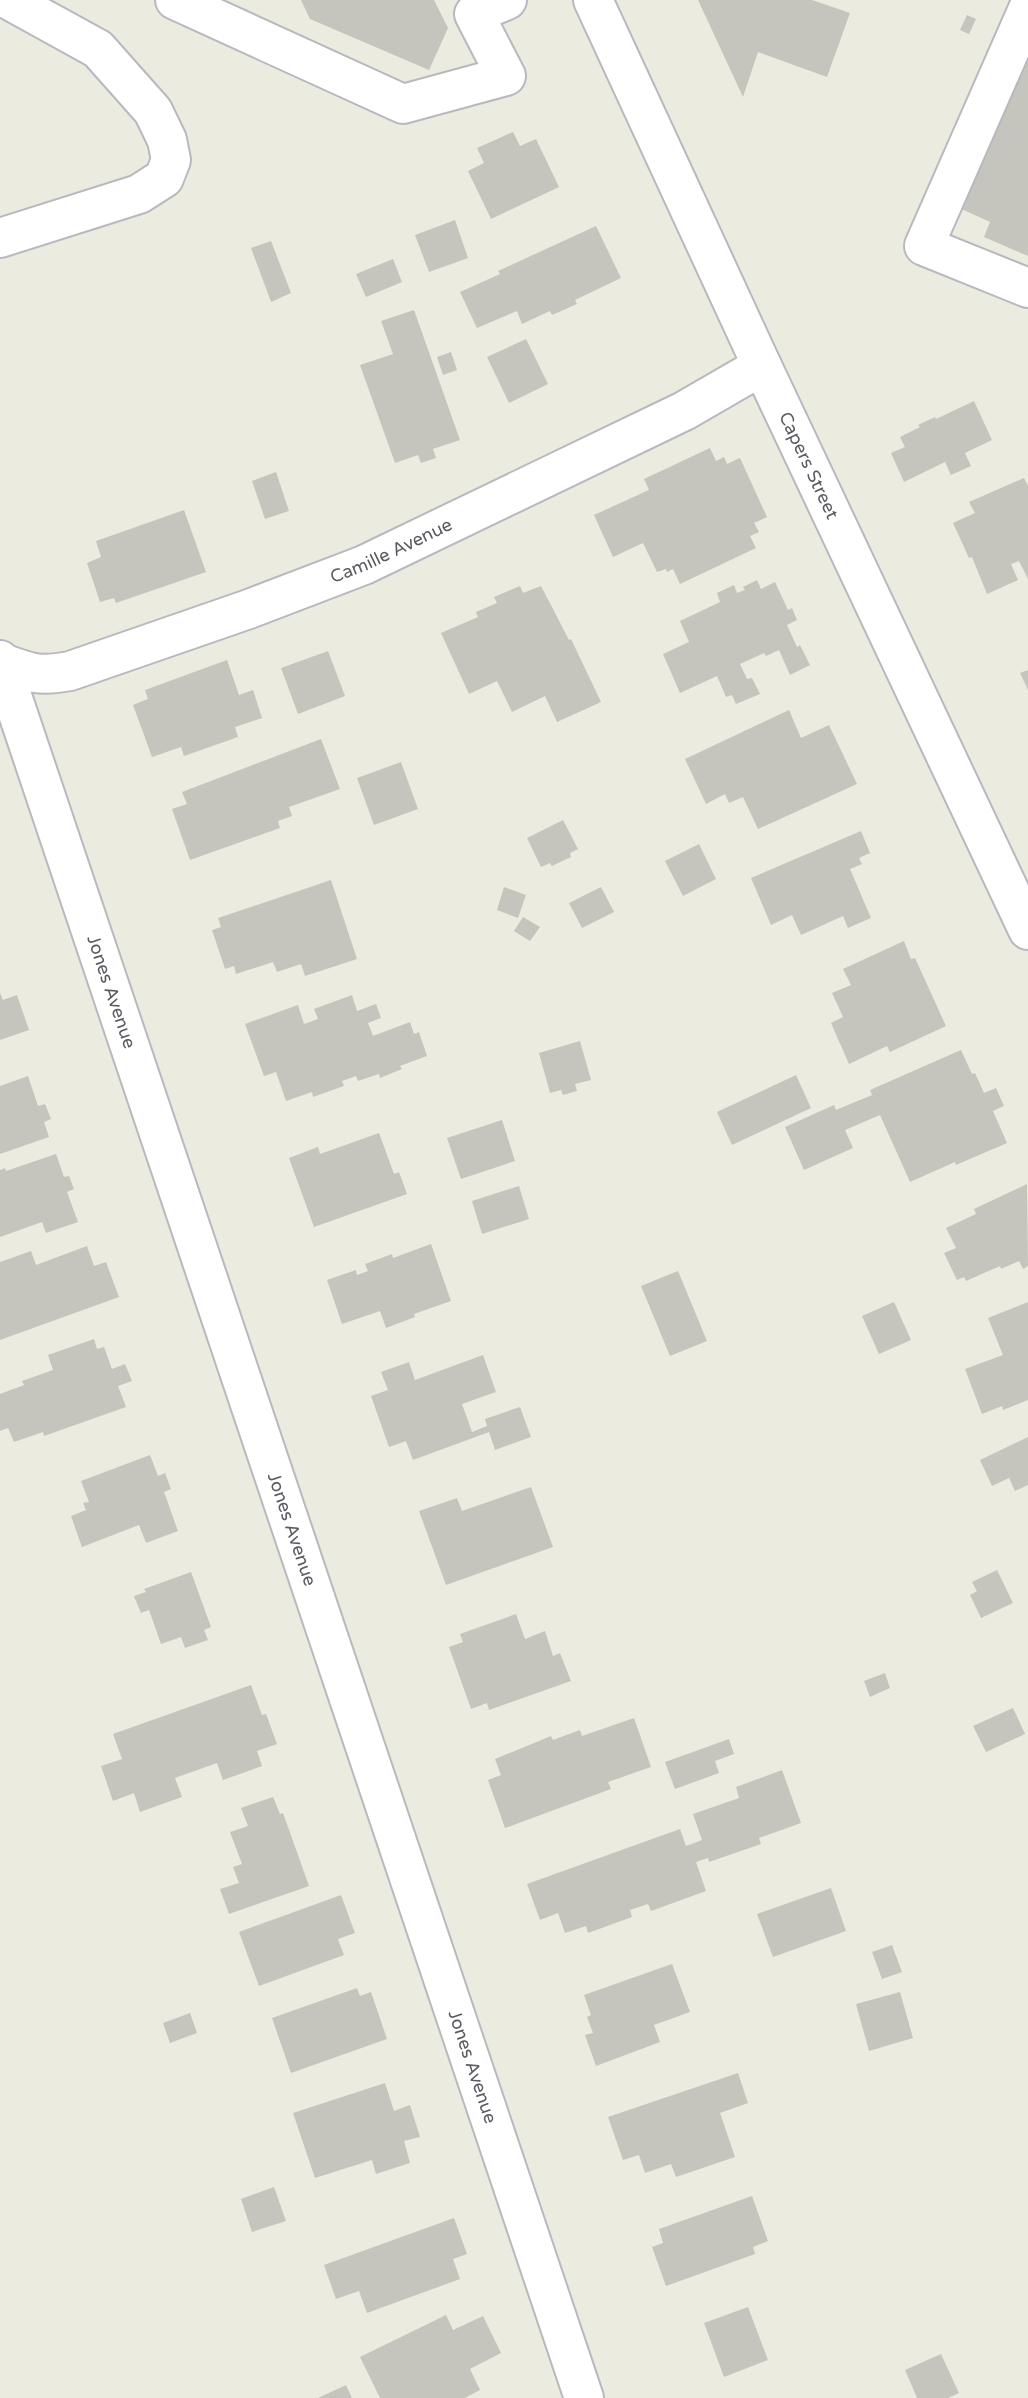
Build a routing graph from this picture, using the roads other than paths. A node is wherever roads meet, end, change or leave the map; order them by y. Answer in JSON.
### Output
{"nodes":[{"id":1,"x":9,"y":0,"type":"edge"},
{"id":2,"x":175,"y":0,"type":"edge"},
{"id":3,"x":593,"y":0,"type":"edge"},
{"id":4,"x":483,"y":5,"type":"edge"},
{"id":5,"x":1028,"y":9,"type":"edge"},
{"id":6,"x":0,"y":238,"type":"edge"},
{"id":7,"x":1028,"y":288,"type":"edge"},
{"id":8,"x":762,"y":366,"type":"junction"},
{"id":9,"x":0,"y":662,"type":"edge"},
{"id":10,"x":1028,"y":930,"type":"edge"},
{"id":11,"x":584,"y":2398,"type":"edge"}],
"edges":[{"from":1,"to":6,"type":"street"},
{"from":2,"to":4,"type":"street"},
{"from":3,"to":8,"type":"street","name":"Capers Street"},
{"from":5,"to":7,"type":"street"},
{"from":8,"to":9,"type":"street","name":"Camille Avenue"},
{"from":8,"to":10,"type":"street","name":"Capers Street"},
{"from":9,"to":11,"type":"street","name":"Jones Avenue"}]}
